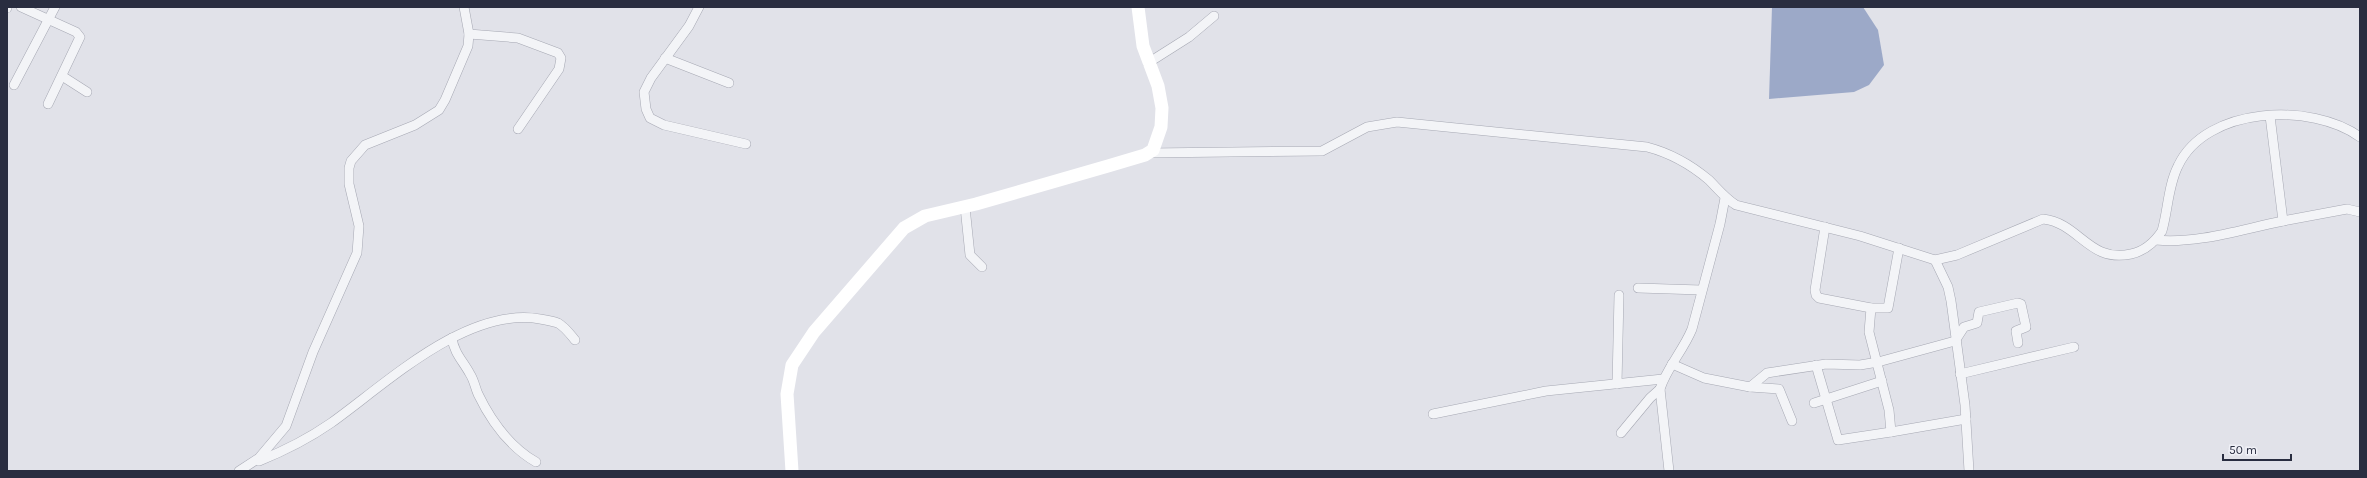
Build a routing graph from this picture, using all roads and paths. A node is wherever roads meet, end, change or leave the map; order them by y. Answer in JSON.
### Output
{"nodes":[{"id":1,"x":21,"y":7,"type":"edge"},
{"id":2,"x":55,"y":7,"type":"edge"},
{"id":3,"x":464,"y":7,"type":"edge"},
{"id":4,"x":699,"y":7,"type":"edge"},
{"id":5,"x":1138,"y":7,"type":"edge"},
{"id":6,"x":1214,"y":16,"type":"dead end"},
{"id":7,"x":48,"y":20,"type":"junction"},
{"id":8,"x":469,"y":34,"type":"junction"},
{"id":9,"x":665,"y":58,"type":"junction"},
{"id":10,"x":1148,"y":63,"type":"junction"},
{"id":11,"x":62,"y":76,"type":"junction"},
{"id":12,"x":729,"y":84,"type":"dead end"},
{"id":13,"x":14,"y":85,"type":"dead end"},
{"id":14,"x":87,"y":92,"type":"dead end"},
{"id":15,"x":48,"y":104,"type":"dead end"},
{"id":16,"x":2270,"y":116,"type":"junction"},
{"id":17,"x":518,"y":129,"type":"dead end"},
{"id":18,"x":2360,"y":137,"type":"edge"},
{"id":19,"x":746,"y":144,"type":"dead end"},
{"id":20,"x":1149,"y":153,"type":"junction"},
{"id":21,"x":1724,"y":198,"type":"junction"},
{"id":22,"x":964,"y":207,"type":"junction"},
{"id":23,"x":2360,"y":212,"type":"edge"},
{"id":24,"x":2283,"y":221,"type":"junction"},
{"id":25,"x":1824,"y":227,"type":"junction"},
{"id":26,"x":2156,"y":240,"type":"junction"},
{"id":27,"x":1899,"y":248,"type":"junction"},
{"id":28,"x":1935,"y":260,"type":"junction"},
{"id":29,"x":982,"y":266,"type":"dead end"},
{"id":30,"x":1638,"y":288,"type":"dead end"},
{"id":31,"x":1701,"y":290,"type":"junction"},
{"id":32,"x":1619,"y":295,"type":"dead end"},
{"id":33,"x":1871,"y":308,"type":"junction"},
{"id":34,"x":452,"y":338,"type":"junction"},
{"id":35,"x":575,"y":340,"type":"dead end"},
{"id":36,"x":1954,"y":340,"type":"junction"},
{"id":37,"x":2018,"y":344,"type":"dead end"},
{"id":38,"x":2074,"y":347,"type":"dead end"},
{"id":39,"x":1878,"y":362,"type":"junction"},
{"id":40,"x":1672,"y":364,"type":"junction"},
{"id":41,"x":1816,"y":365,"type":"junction"},
{"id":42,"x":1960,"y":374,"type":"junction"},
{"id":43,"x":1663,"y":379,"type":"junction"},
{"id":44,"x":1882,"y":381,"type":"junction"},
{"id":45,"x":1617,"y":384,"type":"junction"},
{"id":46,"x":1750,"y":387,"type":"junction"},
{"id":47,"x":1660,"y":390,"type":"junction"},
{"id":48,"x":1827,"y":398,"type":"junction"},
{"id":49,"x":1814,"y":402,"type":"dead end"},
{"id":50,"x":1433,"y":414,"type":"dead end"},
{"id":51,"x":1966,"y":420,"type":"junction"},
{"id":52,"x":1792,"y":421,"type":"dead end"},
{"id":53,"x":1891,"y":432,"type":"junction"},
{"id":54,"x":1621,"y":433,"type":"dead end"},
{"id":55,"x":254,"y":462,"type":"junction"},
{"id":56,"x":536,"y":462,"type":"dead end"},
{"id":57,"x":239,"y":471,"type":"edge"},
{"id":58,"x":792,"y":471,"type":"edge"},
{"id":59,"x":1669,"y":471,"type":"edge"},
{"id":60,"x":1969,"y":471,"type":"edge"}],
"edges":[{"from":1,"to":7,"type":"street"},
{"from":2,"to":7,"type":"street"},
{"from":3,"to":8,"type":"street"},
{"from":4,"to":9,"type":"street"},
{"from":5,"to":10,"type":"street"},
{"from":6,"to":10,"type":"street"},
{"from":7,"to":11,"type":"street"},
{"from":7,"to":13,"type":"street"},
{"from":8,"to":17,"type":"street"},
{"from":8,"to":55,"type":"street"},
{"from":9,"to":12,"type":"street"},
{"from":9,"to":19,"type":"street"},
{"from":10,"to":20,"type":"street"},
{"from":11,"to":14,"type":"street"},
{"from":11,"to":15,"type":"street"},
{"from":16,"to":18,"type":"street"},
{"from":16,"to":24,"type":"street"},
{"from":16,"to":26,"type":"street"},
{"from":20,"to":21,"type":"street"},
{"from":20,"to":22,"type":"street"},
{"from":21,"to":25,"type":"street"},
{"from":21,"to":31,"type":"street"},
{"from":22,"to":29,"type":"street"},
{"from":22,"to":58,"type":"street"},
{"from":23,"to":24,"type":"street"},
{"from":24,"to":26,"type":"street"},
{"from":25,"to":27,"type":"street"},
{"from":25,"to":33,"type":"street"},
{"from":26,"to":28,"type":"street"},
{"from":27,"to":28,"type":"street"},
{"from":27,"to":33,"type":"street"},
{"from":28,"to":36,"type":"street"},
{"from":30,"to":31,"type":"street"},
{"from":31,"to":40,"type":"street"},
{"from":32,"to":45,"type":"street"},
{"from":33,"to":39,"type":"street"},
{"from":34,"to":35,"type":"street"},
{"from":34,"to":55,"type":"street"},
{"from":34,"to":56,"type":"street"},
{"from":36,"to":37,"type":"street"},
{"from":36,"to":39,"type":"street"},
{"from":36,"to":42,"type":"street"},
{"from":38,"to":42,"type":"street"},
{"from":39,"to":41,"type":"street"},
{"from":39,"to":44,"type":"street"},
{"from":40,"to":43,"type":"street"},
{"from":40,"to":46,"type":"street"},
{"from":41,"to":46,"type":"street"},
{"from":41,"to":48,"type":"street"},
{"from":42,"to":51,"type":"street"},
{"from":43,"to":45,"type":"street"},
{"from":43,"to":47,"type":"street"},
{"from":44,"to":48,"type":"street"},
{"from":44,"to":53,"type":"street"},
{"from":45,"to":50,"type":"street"},
{"from":46,"to":52,"type":"street"},
{"from":47,"to":54,"type":"street"},
{"from":47,"to":59,"type":"street"},
{"from":48,"to":49,"type":"street"},
{"from":48,"to":53,"type":"street"},
{"from":51,"to":53,"type":"street"},
{"from":51,"to":60,"type":"street"},
{"from":55,"to":57,"type":"street"}]}
